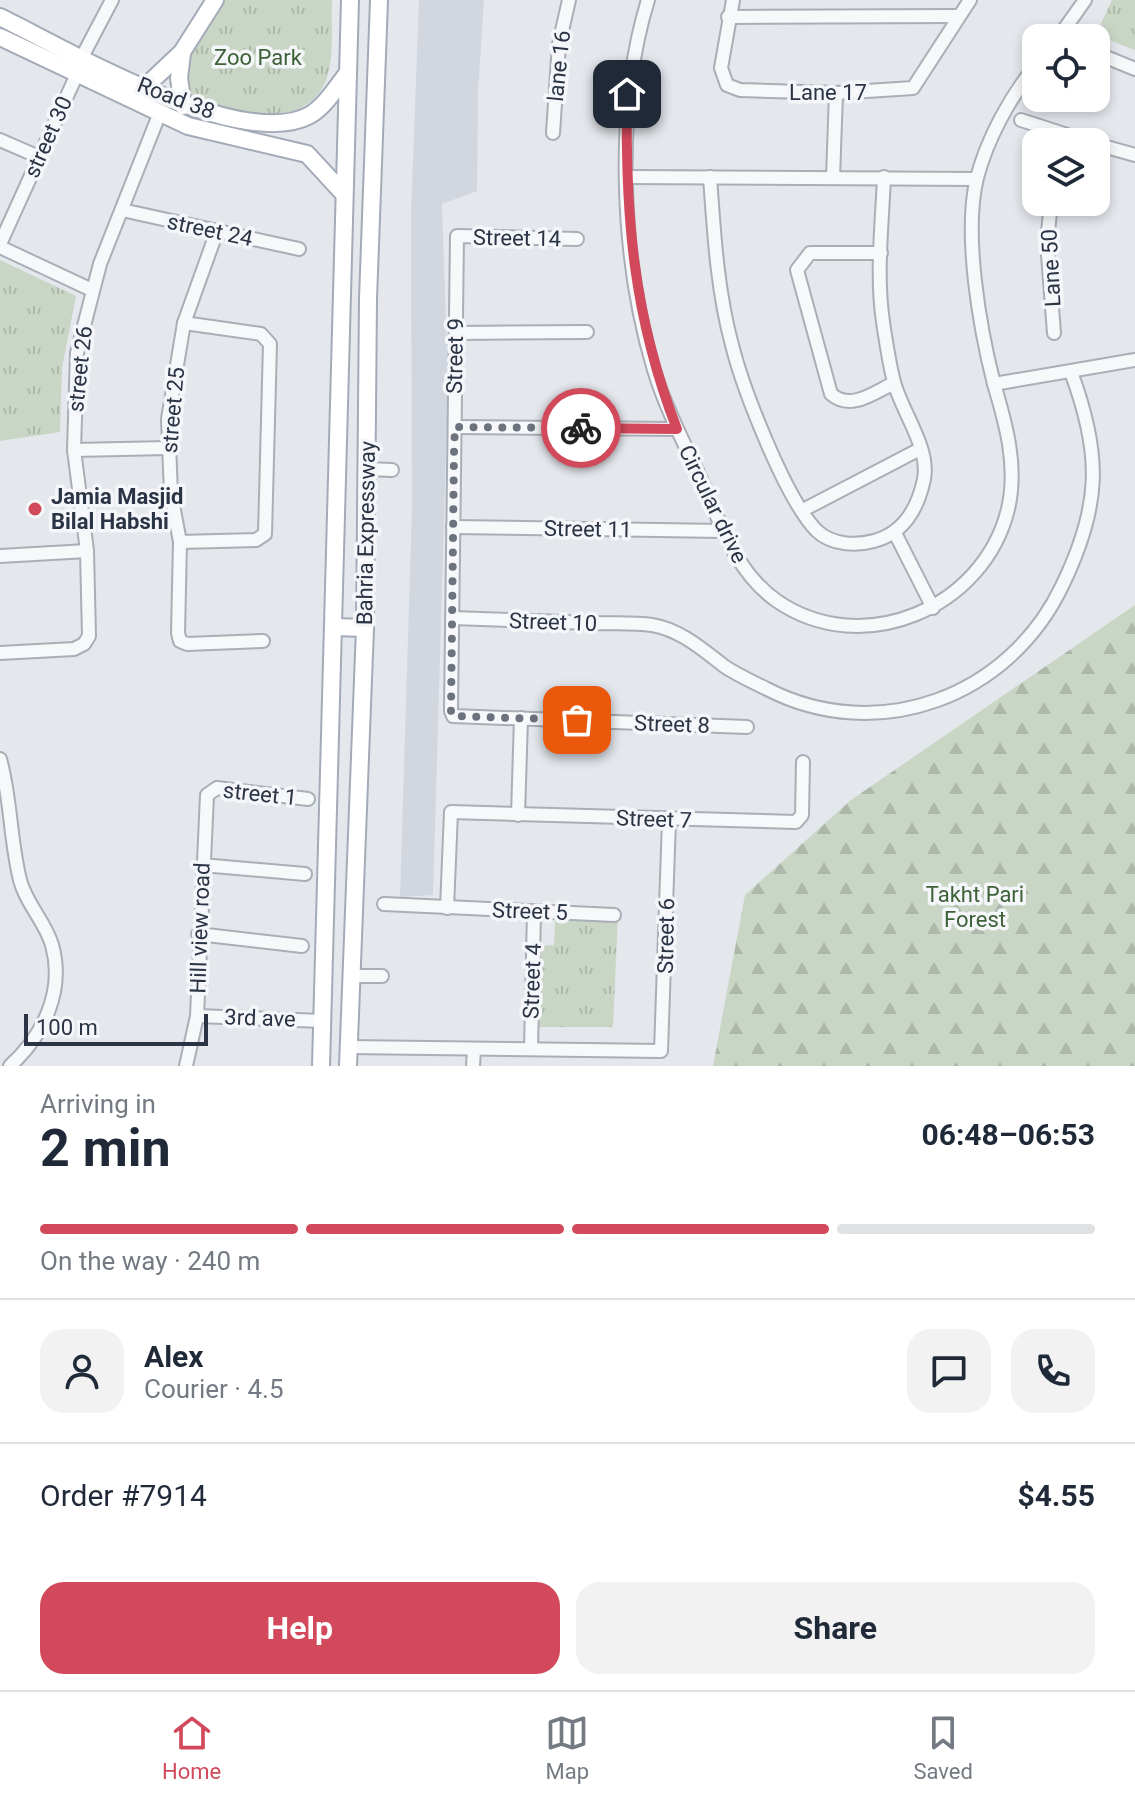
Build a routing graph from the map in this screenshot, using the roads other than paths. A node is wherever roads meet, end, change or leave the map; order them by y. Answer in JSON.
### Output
{"nodes":[{"id":1,"x":112,"y":0,"type":"edge"},
{"id":2,"x":215,"y":0,"type":"edge"},
{"id":3,"x":350,"y":0,"type":"edge"},
{"id":4,"x":379,"y":0,"type":"edge"},
{"id":5,"x":569,"y":0,"type":"edge"},
{"id":6,"x":648,"y":0,"type":"edge"},
{"id":7,"x":733,"y":0,"type":"edge"},
{"id":8,"x":970,"y":0,"type":"edge"},
{"id":9,"x":1085,"y":0,"type":"edge"},
{"id":10,"x":958,"y":16,"type":"junction"},
{"id":11,"x":0,"y":17,"type":"edge"},
{"id":12,"x":728,"y":17,"type":"junction"},
{"id":13,"x":1069,"y":24,"type":"edge"},
{"id":14,"x":0,"y":37,"type":"edge"},
{"id":15,"x":182,"y":52,"type":"junction"},
{"id":16,"x":82,"y":57,"type":"junction"},
{"id":17,"x":1110,"y":59,"type":"edge"},
{"id":18,"x":1135,"y":69,"type":"edge"},
{"id":19,"x":77,"y":74,"type":"junction"},
{"id":20,"x":347,"y":74,"type":"junction"},
{"id":21,"x":1022,"y":84,"type":"edge"},
{"id":22,"x":145,"y":87,"type":"junction"},
{"id":23,"x":836,"y":93,"type":"junction"},
{"id":24,"x":183,"y":106,"type":"junction"},
{"id":25,"x":159,"y":115,"type":"junction"},
{"id":26,"x":1021,"y":120,"type":"dead end"},
{"id":27,"x":1041,"y":128,"type":"edge"},
{"id":28,"x":553,"y":133,"type":"dead end"},
{"id":29,"x":0,"y":140,"type":"edge"},
{"id":30,"x":1110,"y":148,"type":"edge"},
{"id":31,"x":1135,"y":155,"type":"edge"},
{"id":32,"x":39,"y":157,"type":"junction"},
{"id":33,"x":626,"y":177,"type":"junction"},
{"id":34,"x":710,"y":177,"type":"junction"},
{"id":35,"x":884,"y":177,"type":"junction"},
{"id":36,"x":833,"y":178,"type":"junction"},
{"id":37,"x":976,"y":179,"type":"junction"},
{"id":38,"x":343,"y":193,"type":"junction"},
{"id":39,"x":122,"y":210,"type":"junction"},
{"id":40,"x":1050,"y":216,"type":"edge"},
{"id":41,"x":217,"y":231,"type":"junction"},
{"id":42,"x":457,"y":236,"type":"joint"},
{"id":43,"x":577,"y":239,"type":"dead end"},
{"id":44,"x":0,"y":246,"type":"edge"},
{"id":45,"x":299,"y":249,"type":"dead end"},
{"id":46,"x":881,"y":253,"type":"junction"},
{"id":47,"x":92,"y":290,"type":"junction"},
{"id":48,"x":184,"y":323,"type":"junction"},
{"id":49,"x":587,"y":332,"type":"dead end"},
{"id":50,"x":456,"y":333,"type":"junction"},
{"id":51,"x":1054,"y":333,"type":"dead end"},
{"id":52,"x":1135,"y":360,"type":"edge"},
{"id":53,"x":1071,"y":372,"type":"junction"},
{"id":54,"x":894,"y":383,"type":"junction"},
{"id":55,"x":994,"y":384,"type":"junction"},
{"id":56,"x":455,"y":427,"type":"junction"},
{"id":57,"x":677,"y":429,"type":"junction"},
{"id":58,"x":168,"y":448,"type":"junction"},
{"id":59,"x":920,"y":449,"type":"junction"},
{"id":60,"x":74,"y":450,"type":"junction"},
{"id":61,"x":366,"y":469,"type":"junction"},
{"id":62,"x":392,"y":470,"type":"dead end"},
{"id":63,"x":803,"y":510,"type":"junction"},
{"id":64,"x":453,"y":527,"type":"junction"},
{"id":65,"x":723,"y":531,"type":"junction"},
{"id":66,"x":895,"y":533,"type":"junction"},
{"id":67,"x":180,"y":542,"type":"junction"},
{"id":68,"x":87,"y":551,"type":"junction"},
{"id":69,"x":0,"y":556,"type":"edge"},
{"id":70,"x":933,"y":608,"type":"junction"},
{"id":71,"x":452,"y":618,"type":"junction"},
{"id":72,"x":333,"y":627,"type":"junction"},
{"id":73,"x":365,"y":628,"type":"junction"},
{"id":74,"x":263,"y":641,"type":"dead end"},
{"id":75,"x":0,"y":653,"type":"edge"},
{"id":76,"x":453,"y":716,"type":"joint"},
{"id":77,"x":521,"y":718,"type":"junction"},
{"id":78,"x":747,"y":727,"type":"dead end"},
{"id":79,"x":0,"y":759,"type":"edge"},
{"id":80,"x":803,"y":762,"type":"dead end"},
{"id":81,"x":211,"y":790,"type":"joint"},
{"id":82,"x":308,"y":799,"type":"dead end"},
{"id":83,"x":518,"y":815,"type":"junction"},
{"id":84,"x":669,"y":820,"type":"junction"},
{"id":85,"x":202,"y":865,"type":"junction"},
{"id":86,"x":305,"y":874,"type":"dead end"},
{"id":87,"x":384,"y":904,"type":"dead end"},
{"id":88,"x":447,"y":908,"type":"junction"},
{"id":89,"x":534,"y":912,"type":"junction"},
{"id":90,"x":614,"y":915,"type":"dead end"},
{"id":91,"x":198,"y":934,"type":"junction"},
{"id":92,"x":302,"y":946,"type":"dead end"},
{"id":93,"x":351,"y":976,"type":"junction"},
{"id":94,"x":382,"y":976,"type":"dead end"},
{"id":95,"x":197,"y":1016,"type":"junction"},
{"id":96,"x":322,"y":1021,"type":"junction"},
{"id":97,"x":348,"y":1047,"type":"junction"},
{"id":98,"x":474,"y":1049,"type":"junction"},
{"id":99,"x":531,"y":1049,"type":"junction"},
{"id":100,"x":10,"y":1066,"type":"edge"},
{"id":101,"x":186,"y":1066,"type":"edge"},
{"id":102,"x":321,"y":1066,"type":"edge"},
{"id":103,"x":348,"y":1066,"type":"edge"},
{"id":104,"x":473,"y":1066,"type":"edge"}],
"edges":[{"from":1,"to":16,"type":"street"},
{"from":2,"to":15,"type":"main road"},
{"from":3,"to":20,"type":"main road","name":"Bahria Expressway"},
{"from":4,"to":61,"type":"main road","name":"Bahria Expressway"},
{"from":5,"to":28,"type":"street","name":"lane 16"},
{"from":6,"to":33,"type":"street","name":"Circular drive"},
{"from":7,"to":12,"type":"street","name":"Lane 17"},
{"from":8,"to":10,"type":"street","name":"Lane 17"},
{"from":9,"to":13,"type":"street"},
{"from":10,"to":12,"type":"street"},
{"from":10,"to":23,"type":"street","name":"Lane 17"},
{"from":11,"to":16,"type":"main road","name":"Road 38"},
{"from":12,"to":23,"type":"street","name":"Lane 17"},
{"from":14,"to":19,"type":"main road","name":"Road 38"},
{"from":15,"to":22,"type":"main road"},
{"from":15,"to":24,"type":"main road"},
{"from":16,"to":22,"type":"main road","name":"Road 38"},
{"from":17,"to":18,"type":"street"},
{"from":19,"to":25,"type":"main road","name":"Road 38"},
{"from":19,"to":32,"type":"street","name":"street 30"},
{"from":20,"to":24,"type":"main road","name":"Road 38"},
{"from":20,"to":38,"type":"main road","name":"Bahria Expressway"},
{"from":21,"to":37,"type":"street"},
{"from":22,"to":24,"type":"main road","name":"Road 38"},
{"from":23,"to":36,"type":"street"},
{"from":25,"to":38,"type":"main road","name":"Road 38"},
{"from":25,"to":39,"type":"street","name":"street 26"},
{"from":26,"to":27,"type":"street"},
{"from":29,"to":32,"type":"street"},
{"from":30,"to":31,"type":"street"},
{"from":32,"to":44,"type":"street","name":"street 30"},
{"from":33,"to":34,"type":"street"},
{"from":33,"to":57,"type":"street","name":"Circular drive"},
{"from":34,"to":36,"type":"street"},
{"from":34,"to":63,"type":"street"},
{"from":35,"to":36,"type":"street"},
{"from":35,"to":37,"type":"street"},
{"from":35,"to":46,"type":"street"},
{"from":37,"to":55,"type":"street","name":"Circular drive"},
{"from":38,"to":72,"type":"main road","name":"Bahria Expressway"},
{"from":39,"to":41,"type":"street","name":"street 24"},
{"from":39,"to":47,"type":"street","name":"street 26"},
{"from":40,"to":51,"type":"street","name":"Lane 50"},
{"from":41,"to":45,"type":"street","name":"street 24"},
{"from":41,"to":48,"type":"street","name":"street 25"},
{"from":42,"to":43,"type":"street","name":"Street 14"},
{"from":42,"to":50,"type":"street","name":"Street 9"},
{"from":44,"to":47,"type":"street"},
{"from":46,"to":54,"type":"street"},
{"from":46,"to":54,"type":"street"},
{"from":47,"to":60,"type":"street","name":"street 26"},
{"from":48,"to":58,"type":"street","name":"street 25"},
{"from":48,"to":67,"type":"street"},
{"from":49,"to":50,"type":"street"},
{"from":50,"to":56,"type":"street","name":"Street 9"},
{"from":52,"to":53,"type":"street"},
{"from":53,"to":55,"type":"street"},
{"from":53,"to":71,"type":"street","name":"Street 10"},
{"from":54,"to":59,"type":"street"},
{"from":55,"to":70,"type":"street","name":"Circular drive"},
{"from":56,"to":57,"type":"street"},
{"from":56,"to":64,"type":"street","name":"Street 9"},
{"from":57,"to":65,"type":"street","name":"Circular drive"},
{"from":58,"to":60,"type":"street"},
{"from":58,"to":67,"type":"street","name":"street 25"},
{"from":59,"to":63,"type":"street"},
{"from":59,"to":66,"type":"street"},
{"from":60,"to":68,"type":"street","name":"street 26"},
{"from":61,"to":62,"type":"street"},
{"from":61,"to":73,"type":"main road","name":"Bahria Expressway"},
{"from":63,"to":66,"type":"street"},
{"from":64,"to":65,"type":"street","name":"Street 11"},
{"from":64,"to":71,"type":"street","name":"Street 9"},
{"from":65,"to":70,"type":"street","name":"Circular drive"},
{"from":66,"to":70,"type":"street"},
{"from":67,"to":74,"type":"street","name":"street 25"},
{"from":68,"to":69,"type":"street"},
{"from":68,"to":75,"type":"street","name":"street 26"},
{"from":71,"to":76,"type":"street","name":"Street 9"},
{"from":72,"to":73,"type":"main road"},
{"from":72,"to":96,"type":"main road","name":"Bahria Expressway"},
{"from":73,"to":93,"type":"main road","name":"Bahria Expressway"},
{"from":76,"to":77,"type":"street","name":"Street 8"},
{"from":77,"to":78,"type":"street","name":"Street 8"},
{"from":77,"to":83,"type":"street"},
{"from":79,"to":100,"type":"street"},
{"from":80,"to":84,"type":"street","name":"Street 7"},
{"from":81,"to":82,"type":"street","name":"street 1"},
{"from":81,"to":85,"type":"street","name":"Hill view road"},
{"from":83,"to":84,"type":"street","name":"Street 7"},
{"from":83,"to":88,"type":"street","name":"Street 7"},
{"from":84,"to":99,"type":"street","name":"Street 6"},
{"from":85,"to":86,"type":"street"},
{"from":85,"to":91,"type":"street","name":"Hill view road"},
{"from":87,"to":88,"type":"street","name":"Street 5"},
{"from":88,"to":89,"type":"street","name":"Street 5"},
{"from":89,"to":90,"type":"street","name":"Street 5"},
{"from":89,"to":99,"type":"street","name":"Street 4"},
{"from":91,"to":92,"type":"street"},
{"from":91,"to":95,"type":"street","name":"Hill view road"},
{"from":93,"to":94,"type":"street"},
{"from":93,"to":97,"type":"main road","name":"Bahria Expressway"},
{"from":95,"to":96,"type":"street","name":"3rd ave"},
{"from":95,"to":101,"type":"street","name":"Hill view road"},
{"from":96,"to":102,"type":"main road","name":"Bahria Expressway"},
{"from":97,"to":98,"type":"street"},
{"from":97,"to":103,"type":"main road","name":"Bahria Expressway"},
{"from":98,"to":99,"type":"street"},
{"from":98,"to":104,"type":"street"}]}
